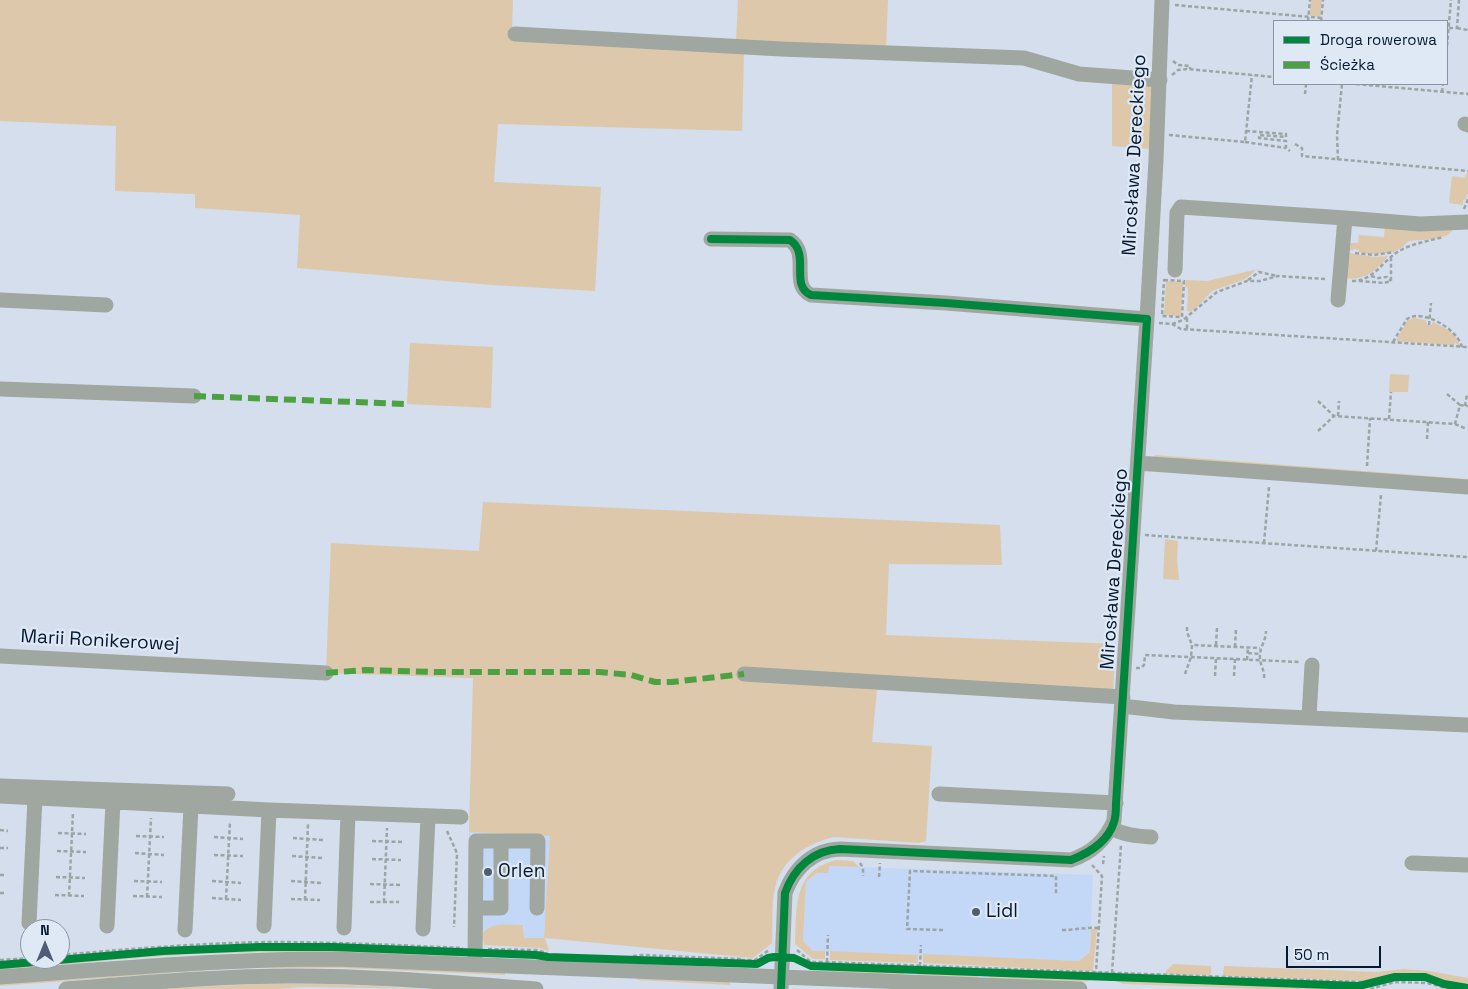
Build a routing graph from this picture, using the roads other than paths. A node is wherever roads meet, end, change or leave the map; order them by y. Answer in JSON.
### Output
{"nodes":[{"id":1,"x":1162,"y":0,"type":"edge"},
{"id":2,"x":515,"y":34,"type":"dead end"},
{"id":3,"x":1165,"y":79,"type":"junction"},
{"id":4,"x":1345,"y":218,"type":"junction"},
{"id":5,"x":1464,"y":222,"type":"edge"},
{"id":6,"x":711,"y":239,"type":"dead end"},
{"id":7,"x":1175,"y":270,"type":"dead end"},
{"id":8,"x":0,"y":300,"type":"edge"},
{"id":9,"x":1338,"y":300,"type":"dead end"},
{"id":10,"x":106,"y":304,"type":"dead end"},
{"id":11,"x":1155,"y":319,"type":"junction"},
{"id":12,"x":0,"y":388,"type":"edge"},
{"id":13,"x":194,"y":396,"type":"dead end"},
{"id":14,"x":1138,"y":463,"type":"junction"},
{"id":15,"x":1468,"y":487,"type":"edge"},
{"id":16,"x":0,"y":656,"type":"edge"},
{"id":17,"x":1310,"y":664,"type":"road end"},
{"id":18,"x":326,"y":673,"type":"dead end"},
{"id":19,"x":744,"y":674,"type":"dead end"},
{"id":20,"x":1123,"y":702,"type":"junction"},
{"id":21,"x":1309,"y":717,"type":"junction"},
{"id":22,"x":1468,"y":724,"type":"edge"},
{"id":23,"x":0,"y":786,"type":"edge"},
{"id":24,"x":228,"y":794,"type":"dead end"},
{"id":25,"x":939,"y":794,"type":"dead end"},
{"id":26,"x":0,"y":796,"type":"edge"},
{"id":27,"x":35,"y":798,"type":"junction"},
{"id":28,"x":113,"y":802,"type":"junction"},
{"id":29,"x":1116,"y":803,"type":"junction"},
{"id":30,"x":191,"y":806,"type":"junction"},
{"id":31,"x":269,"y":810,"type":"junction"},
{"id":32,"x":348,"y":813,"type":"junction"},
{"id":33,"x":428,"y":816,"type":"junction"},
{"id":34,"x":461,"y":817,"type":"dead end"},
{"id":35,"x":1113,"y":825,"type":"junction"},
{"id":36,"x":1151,"y":837,"type":"dead end"},
{"id":37,"x":501,"y":841,"type":"junction"},
{"id":38,"x":1412,"y":863,"type":"dead end"},
{"id":39,"x":1468,"y":865,"type":"edge"},
{"id":40,"x":476,"y":908,"type":"junction"},
{"id":41,"x":537,"y":908,"type":"dead end"},
{"id":42,"x":29,"y":919,"type":"edge"},
{"id":43,"x":107,"y":926,"type":"dead end"},
{"id":44,"x":264,"y":926,"type":"dead end"},
{"id":45,"x":344,"y":928,"type":"dead end"},
{"id":46,"x":423,"y":929,"type":"dead end"},
{"id":47,"x":185,"y":930,"type":"dead end"},
{"id":48,"x":475,"y":958,"type":"junction"},
{"id":49,"x":0,"y":977,"type":"edge"},
{"id":50,"x":782,"y":983,"type":"edge"},
{"id":51,"x":66,"y":989,"type":"edge"},
{"id":52,"x":536,"y":989,"type":"edge"},
{"id":53,"x":1080,"y":989,"type":"edge"}],
"edges":[{"from":1,"to":3,"type":"street","name":"Mirosława Dereckiego"},
{"from":2,"to":3,"type":"street"},
{"from":3,"to":11,"type":"street","name":"Mirosława Dereckiego"},
{"from":4,"to":5,"type":"street"},
{"from":4,"to":7,"type":"street"},
{"from":4,"to":9,"type":"street"},
{"from":6,"to":11,"type":"street"},
{"from":8,"to":10,"type":"street"},
{"from":11,"to":14,"type":"street","name":"Mirosława Dereckiego"},
{"from":12,"to":13,"type":"street"},
{"from":14,"to":15,"type":"street"},
{"from":14,"to":20,"type":"street","name":"Mirosława Dereckiego"},
{"from":16,"to":18,"type":"street","name":"Marii Ronikerowej"},
{"from":17,"to":21,"type":"street"},
{"from":19,"to":20,"type":"street"},
{"from":20,"to":21,"type":"street"},
{"from":20,"to":29,"type":"street","name":"Mirosława Dereckiego"},
{"from":21,"to":22,"type":"street"},
{"from":23,"to":24,"type":"street"},
{"from":25,"to":29,"type":"street"},
{"from":26,"to":27,"type":"street"},
{"from":27,"to":28,"type":"street"},
{"from":27,"to":42,"type":"street"},
{"from":28,"to":30,"type":"street"},
{"from":28,"to":43,"type":"street"},
{"from":29,"to":35,"type":"street","name":"Mirosława Dereckiego"},
{"from":30,"to":31,"type":"street"},
{"from":30,"to":47,"type":"street"},
{"from":31,"to":32,"type":"street"},
{"from":31,"to":44,"type":"street"},
{"from":32,"to":33,"type":"street"},
{"from":32,"to":45,"type":"street"},
{"from":33,"to":34,"type":"street"},
{"from":33,"to":46,"type":"street"},
{"from":35,"to":36,"type":"street"},
{"from":35,"to":50,"type":"street"},
{"from":37,"to":40,"type":"street"},
{"from":37,"to":40,"type":"street"},
{"from":37,"to":41,"type":"street"},
{"from":38,"to":39,"type":"street"},
{"from":40,"to":48,"type":"street"},
{"from":48,"to":49,"type":"street"},
{"from":48,"to":50,"type":"street"},
{"from":50,"to":53,"type":"street"},
{"from":51,"to":52,"type":"street"}]}
